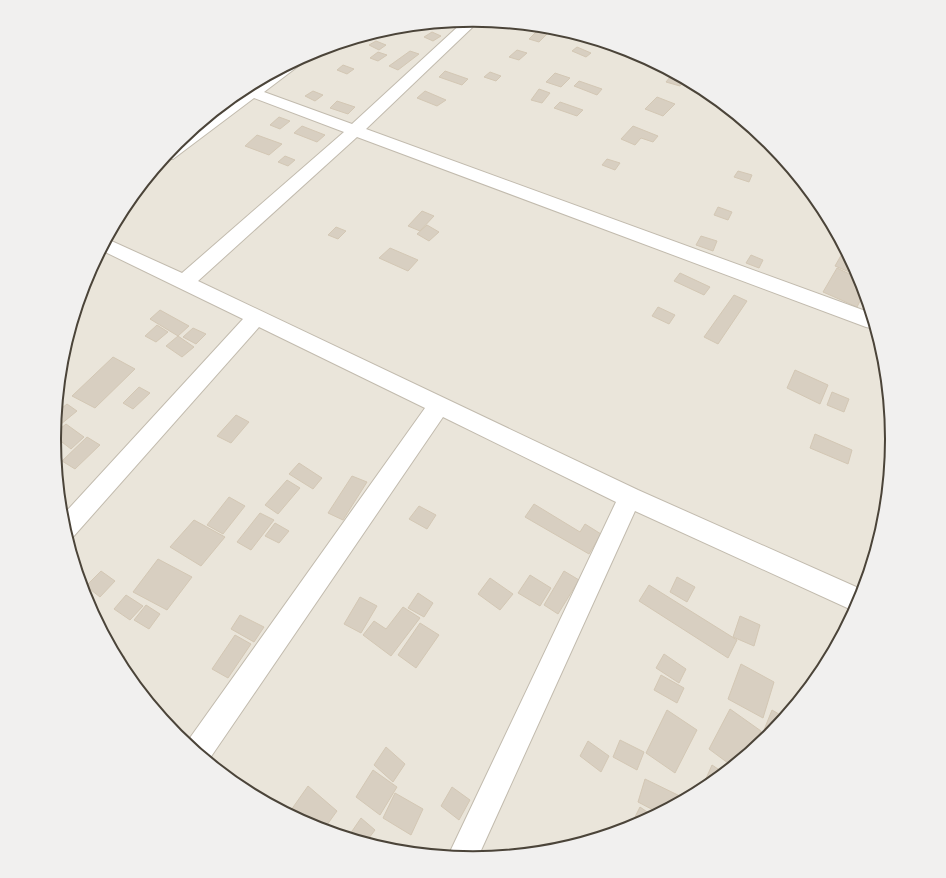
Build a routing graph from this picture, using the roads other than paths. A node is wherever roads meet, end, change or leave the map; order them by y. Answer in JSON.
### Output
{"nodes":[{"id":1,"x":465,"y":27,"type":"edge"},
{"id":2,"x":250,"y":92,"type":"edge"},
{"id":3,"x":354,"y":131,"type":"junction"},
{"id":4,"x":109,"y":246,"type":"edge"},
{"id":5,"x":183,"y":283,"type":"junction"},
{"id":6,"x":256,"y":318,"type":"junction"},
{"id":7,"x":867,"y":320,"type":"edge"},
{"id":8,"x":439,"y":405,"type":"junction"},
{"id":9,"x":630,"y":498,"type":"junction"},
{"id":10,"x":70,"y":523,"type":"edge"},
{"id":11,"x":853,"y":598,"type":"edge"},
{"id":12,"x":200,"y":748,"type":"edge"},
{"id":13,"x":466,"y":851,"type":"edge"}],
"edges":[{"from":1,"to":3,"type":"street"},
{"from":2,"to":3,"type":"street"},
{"from":3,"to":5,"type":"street"},
{"from":3,"to":7,"type":"street"},
{"from":4,"to":5,"type":"street"},
{"from":5,"to":6,"type":"street"},
{"from":6,"to":8,"type":"street"},
{"from":6,"to":10,"type":"street"},
{"from":8,"to":9,"type":"street"},
{"from":8,"to":12,"type":"street"},
{"from":9,"to":11,"type":"street"},
{"from":9,"to":13,"type":"street"}]}
